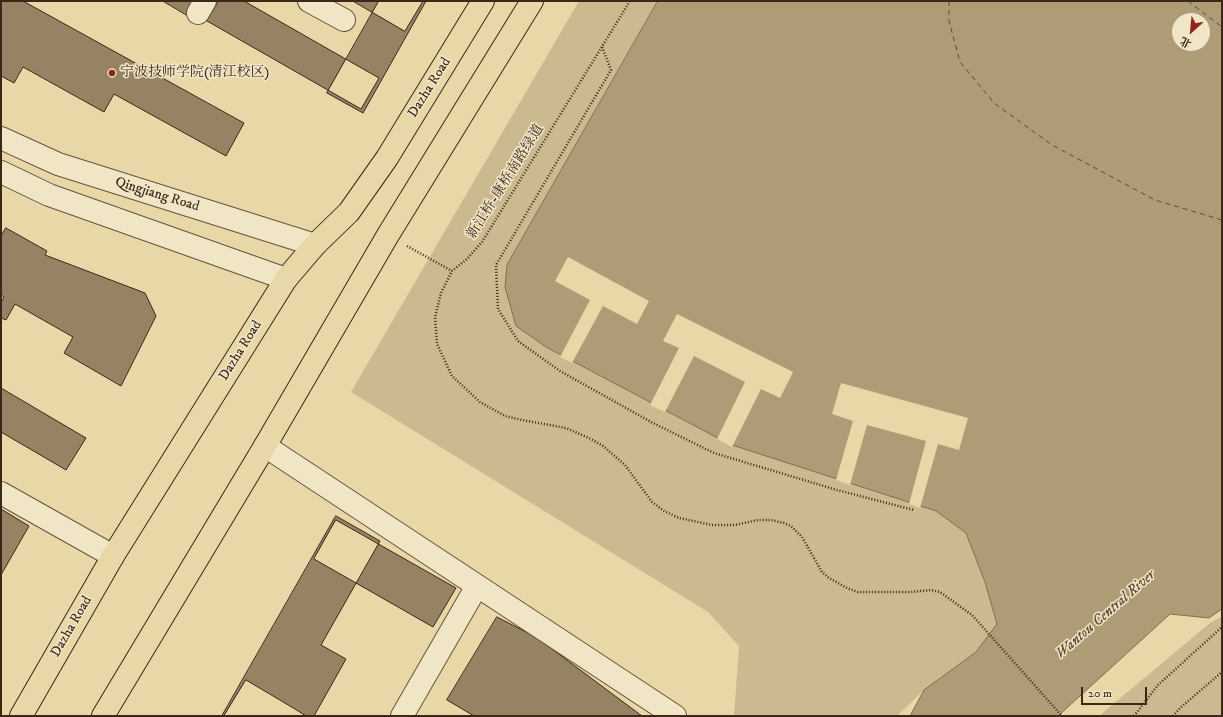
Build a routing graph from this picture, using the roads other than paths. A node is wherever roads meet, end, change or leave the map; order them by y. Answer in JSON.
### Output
{"nodes":[{"id":1,"x":309,"y":1,"type":"edge"},
{"id":2,"x":483,"y":1,"type":"edge"},
{"id":3,"x":532,"y":1,"type":"edge"},
{"id":4,"x":344,"y":20,"type":"dead end"},
{"id":5,"x":1,"y":138,"type":"edge"},
{"id":6,"x":1,"y":172,"type":"edge"},
{"id":7,"x":315,"y":245,"type":"junction"},
{"id":8,"x":286,"y":279,"type":"junction"},
{"id":9,"x":265,"y":446,"type":"junction"},
{"id":10,"x":1,"y":493,"type":"edge"},
{"id":11,"x":113,"y":556,"type":"junction"},
{"id":12,"x":477,"y":586,"type":"junction"},
{"id":13,"x":21,"y":716,"type":"edge"},
{"id":14,"x":103,"y":716,"type":"edge"},
{"id":15,"x":402,"y":716,"type":"edge"},
{"id":16,"x":675,"y":716,"type":"edge"}],
"edges":[{"from":1,"to":4,"type":"street"},
{"from":2,"to":7,"type":"main road","name":"Dazha Road"},
{"from":3,"to":9,"type":"main road"},
{"from":5,"to":7,"type":"street","name":"Qingjiang Road"},
{"from":6,"to":8,"type":"street"},
{"from":7,"to":8,"type":"main road","name":"Dazha Road"},
{"from":8,"to":11,"type":"main road","name":"Dazha Road"},
{"from":9,"to":12,"type":"street"},
{"from":9,"to":14,"type":"main road"},
{"from":10,"to":11,"type":"street"},
{"from":11,"to":13,"type":"main road","name":"Dazha Road"},
{"from":12,"to":15,"type":"street"},
{"from":12,"to":16,"type":"street"}]}
